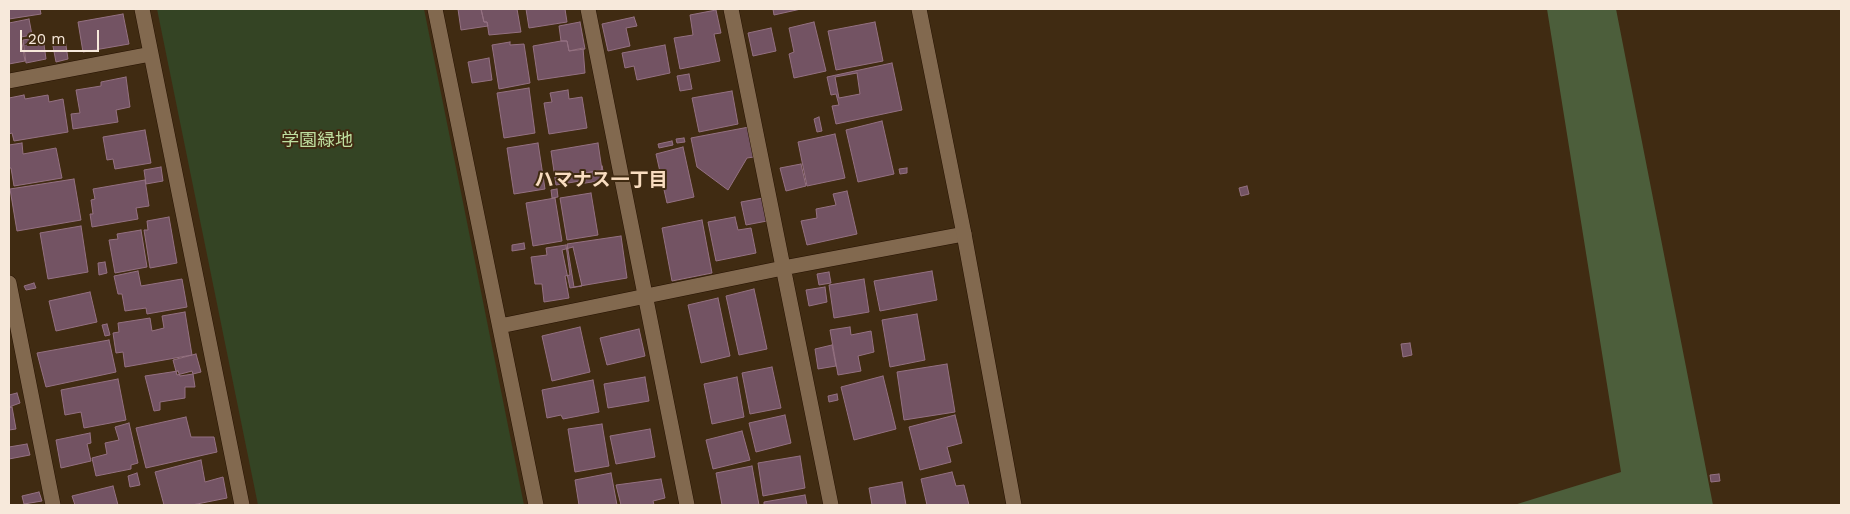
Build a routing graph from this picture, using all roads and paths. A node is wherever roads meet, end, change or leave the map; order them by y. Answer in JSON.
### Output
{"nodes":[{"id":1,"x":142,"y":9,"type":"edge"},
{"id":2,"x":435,"y":9,"type":"edge"},
{"id":3,"x":588,"y":9,"type":"edge"},
{"id":4,"x":731,"y":9,"type":"edge"},
{"id":5,"x":919,"y":9,"type":"edge"},
{"id":6,"x":151,"y":54,"type":"junction"},
{"id":7,"x":9,"y":81,"type":"edge"},
{"id":8,"x":964,"y":234,"type":"junction"},
{"id":9,"x":783,"y":268,"type":"junction"},
{"id":10,"x":9,"y":283,"type":"edge"},
{"id":11,"x":645,"y":295,"type":"junction"},
{"id":12,"x":500,"y":326,"type":"junction"},
{"id":13,"x":53,"y":505,"type":"edge"},
{"id":14,"x":242,"y":505,"type":"edge"},
{"id":15,"x":536,"y":505,"type":"edge"},
{"id":16,"x":688,"y":505,"type":"edge"},
{"id":17,"x":831,"y":505,"type":"edge"},
{"id":18,"x":1014,"y":505,"type":"edge"}],
"edges":[{"from":1,"to":6,"type":"street"},
{"from":2,"to":12,"type":"street"},
{"from":3,"to":11,"type":"street"},
{"from":4,"to":9,"type":"street"},
{"from":5,"to":8,"type":"street"},
{"from":6,"to":7,"type":"street"},
{"from":6,"to":14,"type":"street"},
{"from":8,"to":9,"type":"street"},
{"from":8,"to":18,"type":"street"},
{"from":9,"to":11,"type":"street"},
{"from":9,"to":17,"type":"street"},
{"from":10,"to":13,"type":"street"},
{"from":11,"to":12,"type":"street"},
{"from":11,"to":16,"type":"street"},
{"from":12,"to":15,"type":"street"}]}
